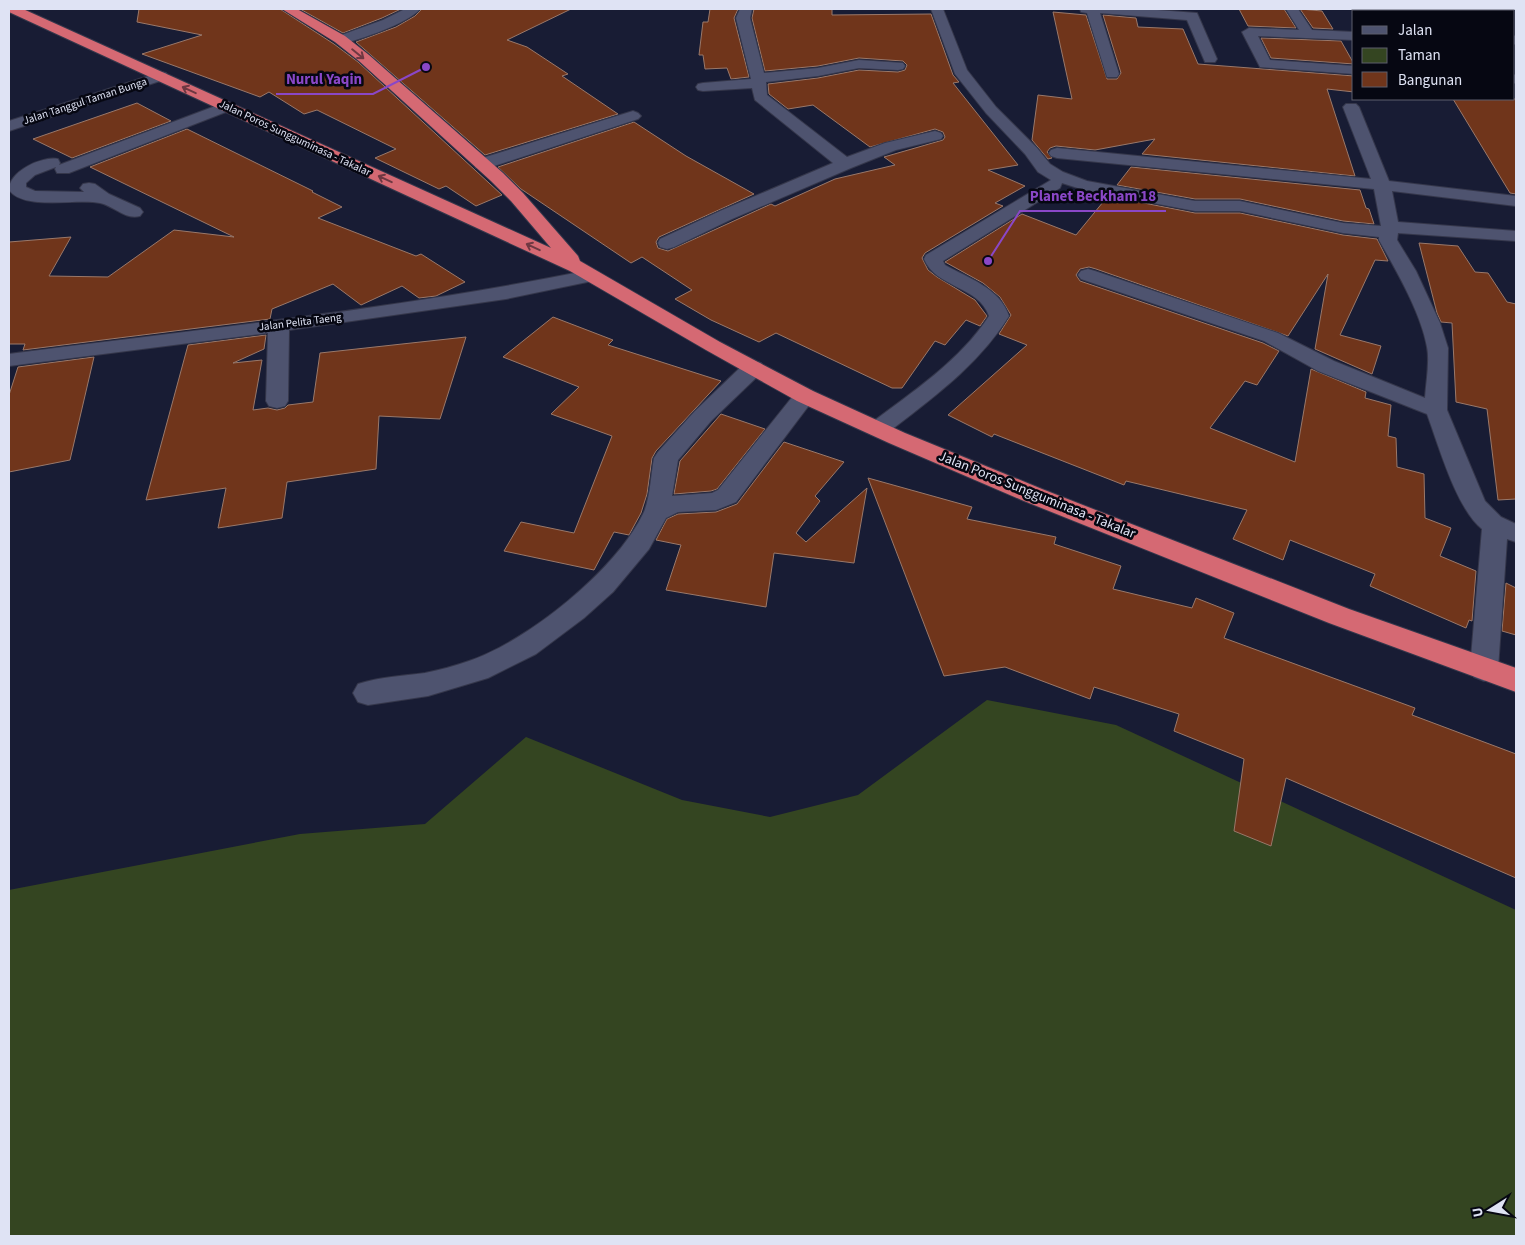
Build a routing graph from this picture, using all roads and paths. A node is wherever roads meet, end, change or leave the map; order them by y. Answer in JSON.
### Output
{"nodes":[{"id":1,"x":13,"y":9,"type":"edge"},
{"id":2,"x":288,"y":9,"type":"edge"},
{"id":3,"x":414,"y":9,"type":"edge"},
{"id":4,"x":746,"y":9,"type":"edge"},
{"id":5,"x":937,"y":9,"type":"edge"},
{"id":6,"x":1086,"y":9,"type":"edge"},
{"id":7,"x":1092,"y":9,"type":"edge"},
{"id":8,"x":1292,"y":9,"type":"edge"},
{"id":9,"x":1308,"y":34,"type":"junction"},
{"id":10,"x":1352,"y":36,"type":"edge"},
{"id":11,"x":340,"y":40,"type":"junction"},
{"id":12,"x":1210,"y":59,"type":"dead end"},
{"id":13,"x":898,"y":66,"type":"dead end"},
{"id":14,"x":1352,"y":70,"type":"edge"},
{"id":15,"x":1112,"y":74,"type":"dead end"},
{"id":16,"x":161,"y":76,"type":"junction"},
{"id":17,"x":758,"y":80,"type":"junction"},
{"id":18,"x":703,"y":87,"type":"dead end"},
{"id":19,"x":226,"y":107,"type":"junction"},
{"id":20,"x":1351,"y":107,"type":"dead end"},
{"id":21,"x":633,"y":116,"type":"dead end"},
{"id":22,"x":9,"y":126,"type":"edge"},
{"id":23,"x":934,"y":136,"type":"dead end"},
{"id":24,"x":33,"y":152,"type":"dead end"},
{"id":25,"x":1057,"y":153,"type":"dead end"},
{"id":26,"x":482,"y":164,"type":"junction"},
{"id":27,"x":845,"y":164,"type":"junction"},
{"id":28,"x":58,"y":166,"type":"junction"},
{"id":29,"x":1054,"y":184,"type":"dead end"},
{"id":30,"x":1382,"y":185,"type":"junction"},
{"id":31,"x":103,"y":198,"type":"junction"},
{"id":32,"x":1516,"y":201,"type":"edge"},
{"id":33,"x":504,"y":203,"type":"junction"},
{"id":34,"x":134,"y":212,"type":"dead end"},
{"id":35,"x":469,"y":218,"type":"junction"},
{"id":36,"x":1389,"y":230,"type":"junction"},
{"id":37,"x":1516,"y":236,"type":"edge"},
{"id":38,"x":667,"y":244,"type":"dead end"},
{"id":39,"x":583,"y":272,"type":"junction"},
{"id":40,"x":1088,"y":275,"type":"dead end"},
{"id":41,"x":280,"y":325,"type":"junction"},
{"id":42,"x":9,"y":360,"type":"edge"},
{"id":43,"x":753,"y":368,"type":"junction"},
{"id":44,"x":805,"y":396,"type":"junction"},
{"id":45,"x":277,"y":401,"type":"dead end"},
{"id":46,"x":1436,"y":410,"type":"junction"},
{"id":47,"x":878,"y":429,"type":"junction"},
{"id":48,"x":657,"y":512,"type":"junction"},
{"id":49,"x":1505,"y":530,"type":"edge"},
{"id":50,"x":1484,"y":669,"type":"junction"},
{"id":51,"x":1516,"y":680,"type":"edge"},
{"id":52,"x":368,"y":693,"type":"dead end"}],
"edges":[{"from":1,"to":16,"type":"highway","name":"Jalan Poros Sungguminasa - Takalar"},
{"from":2,"to":11,"type":"highway","name":"Jalan Poros Sungguminasa - Takalar"},
{"from":3,"to":11,"type":"street"},
{"from":4,"to":17,"type":"street"},
{"from":5,"to":36,"type":"street"},
{"from":6,"to":7,"type":"street"},
{"from":7,"to":12,"type":"street"},
{"from":7,"to":15,"type":"street"},
{"from":8,"to":9,"type":"street"},
{"from":9,"to":10,"type":"street"},
{"from":9,"to":14,"type":"street"},
{"from":11,"to":26,"type":"highway","name":"Jalan Poros Sungguminasa - Takalar","one_way":true},
{"from":13,"to":17,"type":"street"},
{"from":19,"to":16,"type":"highway","name":"Jalan Poros Sungguminasa - Takalar","one_way":true},
{"from":16,"to":22,"type":"street","name":"Jalan Tanggul Taman Bunga"},
{"from":17,"to":18,"type":"street"},
{"from":17,"to":27,"type":"street"},
{"from":19,"to":28,"type":"street"},
{"from":35,"to":19,"type":"highway","name":"Jalan Poros Sungguminasa - Takalar","one_way":true},
{"from":20,"to":30,"type":"street"},
{"from":21,"to":26,"type":"street"},
{"from":23,"to":27,"type":"street"},
{"from":24,"to":28,"type":"street"},
{"from":25,"to":30,"type":"street"},
{"from":26,"to":33,"type":"highway","name":"Jalan Poros Sungguminasa - Takalar"},
{"from":27,"to":38,"type":"street"},
{"from":28,"to":31,"type":"street"},
{"from":28,"to":31,"type":"street"},
{"from":29,"to":47,"type":"street"},
{"from":30,"to":32,"type":"street"},
{"from":30,"to":36,"type":"street"},
{"from":31,"to":34,"type":"street"},
{"from":33,"to":35,"type":"highway"},
{"from":33,"to":39,"type":"highway","name":"Jalan Poros Sungguminasa - Takalar"},
{"from":39,"to":35,"type":"highway","name":"Jalan Poros Sungguminasa - Takalar","one_way":true},
{"from":36,"to":37,"type":"street"},
{"from":36,"to":46,"type":"street"},
{"from":39,"to":41,"type":"street","name":"Jalan Pelita Taeng"},
{"from":39,"to":43,"type":"highway","name":"Jalan Poros Sungguminasa - Takalar"},
{"from":40,"to":46,"type":"street"},
{"from":41,"to":42,"type":"street","name":"Jalan Pelita Taeng"},
{"from":41,"to":45,"type":"street"},
{"from":43,"to":44,"type":"highway","name":"Jalan Poros Sungguminasa - Takalar"},
{"from":43,"to":48,"type":"street"},
{"from":44,"to":47,"type":"highway","name":"Jalan Poros Sungguminasa - Takalar"},
{"from":44,"to":48,"type":"street"},
{"from":46,"to":49,"type":"street"},
{"from":47,"to":50,"type":"highway","name":"Jalan Poros Sungguminasa - Takalar"},
{"from":48,"to":52,"type":"street"},
{"from":49,"to":50,"type":"street"},
{"from":50,"to":51,"type":"highway","name":"Jalan Poros Sungguminasa - Takalar"}]}
